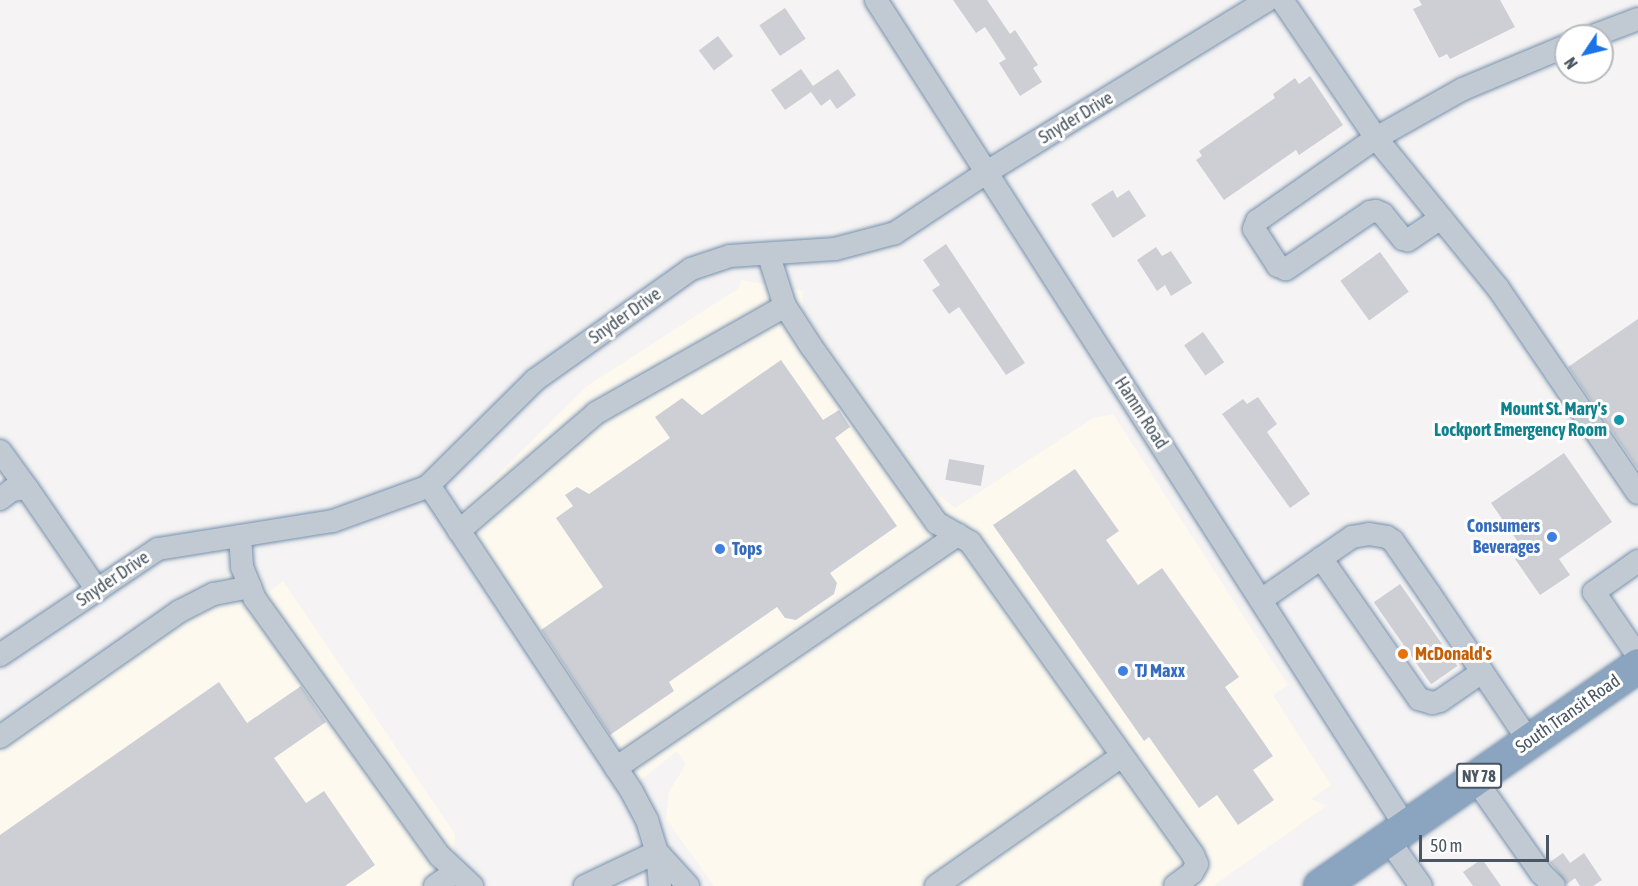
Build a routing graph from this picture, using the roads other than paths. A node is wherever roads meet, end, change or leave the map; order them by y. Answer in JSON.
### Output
{"nodes":[{"id":1,"x":876,"y":0,"type":"edge"},
{"id":2,"x":1268,"y":0,"type":"edge"},
{"id":3,"x":1282,"y":0,"type":"edge"},
{"id":4,"x":1638,"y":19,"type":"edge"},
{"id":5,"x":1614,"y":28,"type":"edge"},
{"id":6,"x":1554,"y":51,"type":"edge"},
{"id":7,"x":1376,"y":138,"type":"junction"},
{"id":8,"x":987,"y":172,"type":"junction"},
{"id":9,"x":1441,"y":218,"type":"junction"},
{"id":10,"x":769,"y":255,"type":"junction"},
{"id":11,"x":785,"y":306,"type":"junction"},
{"id":12,"x":0,"y":451,"type":"edge"},
{"id":13,"x":429,"y":484,"type":"junction"},
{"id":14,"x":27,"y":488,"type":"junction"},
{"id":15,"x":1638,"y":493,"type":"edge"},
{"id":16,"x":0,"y":499,"type":"edge"},
{"id":17,"x":459,"y":531,"type":"junction"},
{"id":18,"x":958,"y":535,"type":"junction"},
{"id":19,"x":240,"y":536,"type":"junction"},
{"id":20,"x":1321,"y":558,"type":"junction"},
{"id":21,"x":1638,"y":561,"type":"edge"},
{"id":22,"x":250,"y":587,"type":"junction"},
{"id":23,"x":97,"y":590,"type":"junction"},
{"id":24,"x":1261,"y":600,"type":"junction"},
{"id":25,"x":0,"y":655,"type":"edge"},
{"id":26,"x":1638,"y":656,"type":"edge"},
{"id":27,"x":1638,"y":665,"type":"edge"},
{"id":28,"x":1482,"y":672,"type":"junction"},
{"id":29,"x":0,"y":737,"type":"edge"},
{"id":30,"x":1529,"y":741,"type":"junction"},
{"id":31,"x":1122,"y":756,"type":"junction"},
{"id":32,"x":616,"y":768,"type":"junction"},
{"id":33,"x":1475,"y":779,"type":"junction"},
{"id":34,"x":1397,"y":833,"type":"junction"},
{"id":35,"x":657,"y":852,"type":"junction"},
{"id":36,"x":464,"y":879,"type":"edge"},
{"id":37,"x":435,"y":886,"type":"edge"},
{"id":38,"x":585,"y":886,"type":"edge"},
{"id":39,"x":660,"y":886,"type":"edge"},
{"id":40,"x":688,"y":886,"type":"edge"},
{"id":41,"x":936,"y":886,"type":"edge"},
{"id":42,"x":1175,"y":886,"type":"edge"},
{"id":43,"x":1320,"y":886,"type":"edge"},
{"id":44,"x":1421,"y":886,"type":"edge"},
{"id":45,"x":1554,"y":886,"type":"edge"}],
"edges":[{"from":1,"to":8,"type":"street","name":"Hamm Road"},
{"from":2,"to":8,"type":"street","name":"Snyder Drive"},
{"from":3,"to":7,"type":"street"},
{"from":4,"to":5,"type":"street"},
{"from":6,"to":7,"type":"street"},
{"from":7,"to":9,"type":"street"},
{"from":7,"to":9,"type":"street"},
{"from":8,"to":10,"type":"street","name":"Snyder Drive"},
{"from":8,"to":24,"type":"street","name":"Hamm Road"},
{"from":9,"to":15,"type":"street"},
{"from":10,"to":11,"type":"street"},
{"from":10,"to":13,"type":"street","name":"Snyder Drive"},
{"from":11,"to":17,"type":"street"},
{"from":11,"to":18,"type":"street"},
{"from":12,"to":14,"type":"street"},
{"from":13,"to":17,"type":"street"},
{"from":13,"to":19,"type":"street","name":"Snyder Drive"},
{"from":14,"to":16,"type":"street"},
{"from":14,"to":23,"type":"street"},
{"from":17,"to":32,"type":"street"},
{"from":18,"to":31,"type":"street"},
{"from":18,"to":32,"type":"street"},
{"from":19,"to":22,"type":"street"},
{"from":19,"to":23,"type":"street","name":"Snyder Drive"},
{"from":20,"to":24,"type":"street"},
{"from":20,"to":28,"type":"street"},
{"from":20,"to":28,"type":"street"},
{"from":21,"to":26,"type":"street"},
{"from":22,"to":29,"type":"street"},
{"from":22,"to":36,"type":"street"},
{"from":23,"to":25,"type":"street","name":"Snyder Drive"},
{"from":24,"to":34,"type":"street","name":"Hamm Road"},
{"from":27,"to":30,"type":"highway","name":"South Transit Road","number":"NY 78"},
{"from":28,"to":30,"type":"street"},
{"from":30,"to":33,"type":"highway","name":"South Transit Road","number":"NY 78"},
{"from":31,"to":41,"type":"street"},
{"from":31,"to":42,"type":"street"},
{"from":32,"to":35,"type":"street"},
{"from":33,"to":34,"type":"highway","name":"South Transit Road","number":"NY 78"},
{"from":33,"to":45,"type":"street"},
{"from":34,"to":43,"type":"highway","name":"South Transit Road","number":"NY 78"},
{"from":34,"to":44,"type":"street","name":"Hamm Road"},
{"from":35,"to":38,"type":"street"},
{"from":35,"to":39,"type":"street"},
{"from":35,"to":40,"type":"street"},
{"from":36,"to":37,"type":"street"}]}
